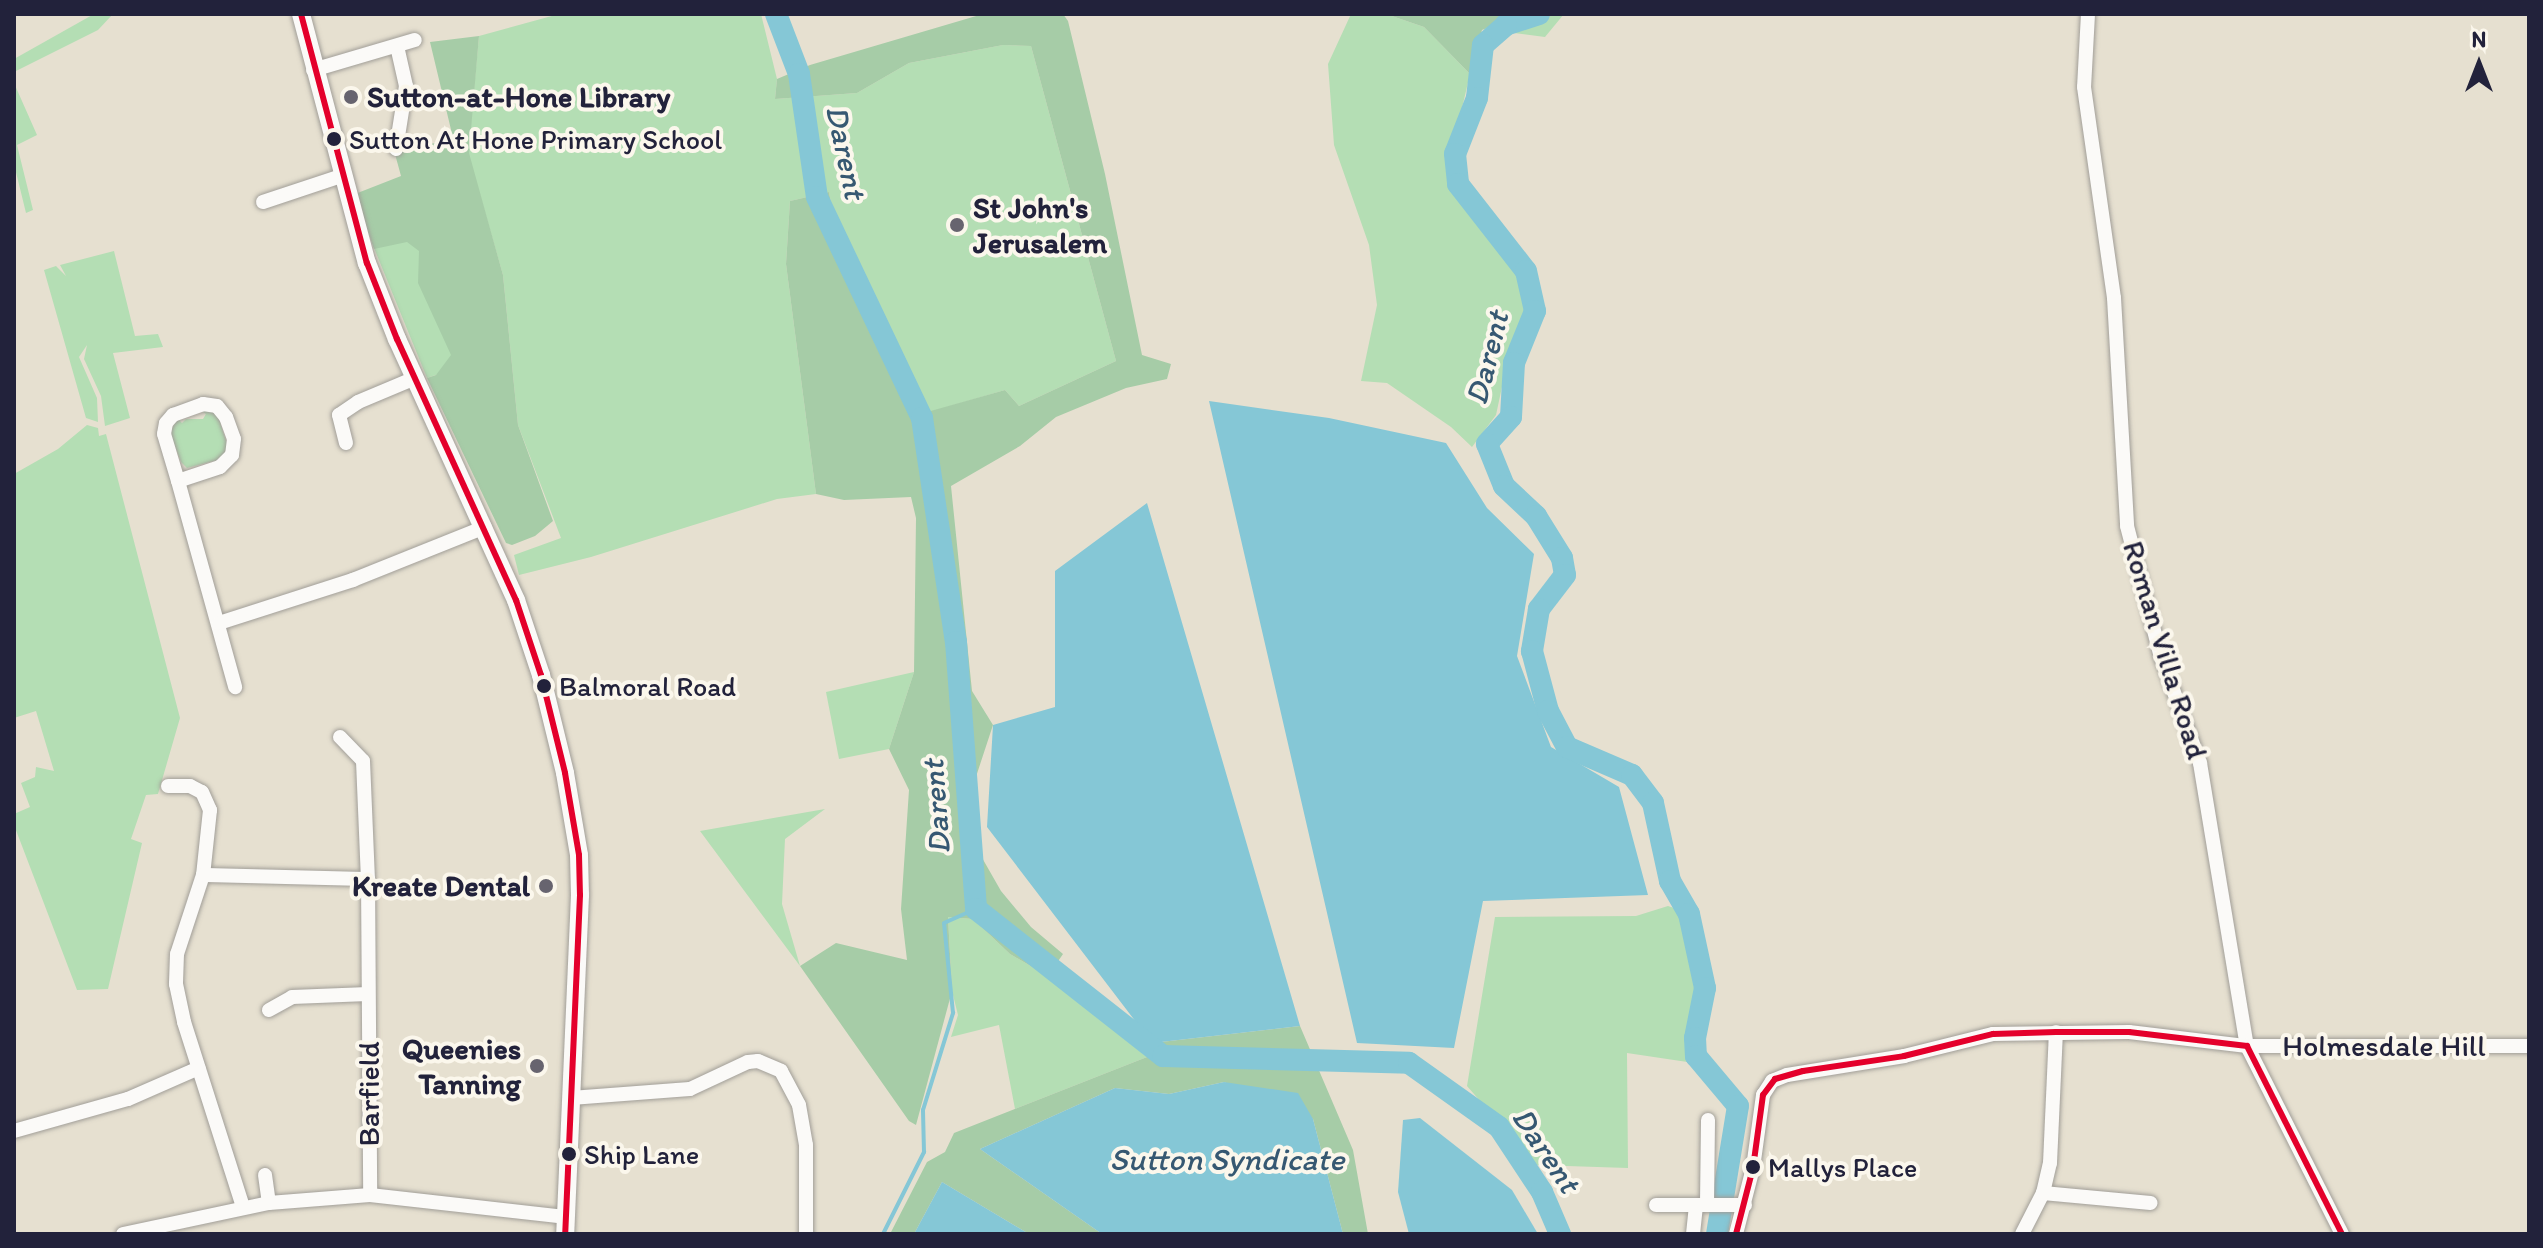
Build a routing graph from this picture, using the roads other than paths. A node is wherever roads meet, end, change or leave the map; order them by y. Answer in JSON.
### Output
{"nodes":[{"id":1,"x":301,"y":14,"type":"edge"},
{"id":2,"x":2088,"y":14,"type":"edge"},
{"id":3,"x":415,"y":40,"type":"dead end"},
{"id":4,"x":397,"y":46,"type":"junction"},
{"id":5,"x":313,"y":70,"type":"junction"},
{"id":6,"x":396,"y":149,"type":"dead end"},
{"id":7,"x":341,"y":176,"type":"junction"},
{"id":8,"x":263,"y":202,"type":"dead end"},
{"id":9,"x":415,"y":378,"type":"junction"},
{"id":10,"x":346,"y":443,"type":"dead end"},
{"id":11,"x":178,"y":481,"type":"junction"},
{"id":12,"x":485,"y":527,"type":"junction"},
{"id":13,"x":219,"y":623,"type":"junction"},
{"id":14,"x":235,"y":687,"type":"dead end"},
{"id":15,"x":340,"y":737,"type":"dead end"},
{"id":16,"x":168,"y":786,"type":"dead end"},
{"id":17,"x":203,"y":875,"type":"junction"},
{"id":18,"x":368,"y":879,"type":"junction"},
{"id":19,"x":368,"y":994,"type":"junction"},
{"id":20,"x":269,"y":1010,"type":"dead end"},
{"id":21,"x":2056,"y":1032,"type":"junction"},
{"id":22,"x":2247,"y":1046,"type":"junction"},
{"id":23,"x":2529,"y":1046,"type":"edge"},
{"id":24,"x":199,"y":1068,"type":"junction"},
{"id":25,"x":571,"y":1098,"type":"junction"},
{"id":26,"x":1708,"y":1120,"type":"dead end"},
{"id":27,"x":14,"y":1131,"type":"edge"},
{"id":28,"x":265,"y":1175,"type":"dead end"},
{"id":29,"x":2043,"y":1193,"type":"junction"},
{"id":30,"x":370,"y":1195,"type":"junction"},
{"id":31,"x":269,"y":1203,"type":"junction"},
{"id":32,"x":2151,"y":1203,"type":"dead end"},
{"id":33,"x":1707,"y":1204,"type":"junction"},
{"id":34,"x":1656,"y":1205,"type":"dead end"},
{"id":35,"x":1740,"y":1205,"type":"junction"},
{"id":36,"x":243,"y":1207,"type":"junction"},
{"id":37,"x":565,"y":1225,"type":"edge"},
{"id":38,"x":123,"y":1234,"type":"edge"},
{"id":39,"x":806,"y":1234,"type":"edge"},
{"id":40,"x":1693,"y":1234,"type":"edge"},
{"id":41,"x":1736,"y":1234,"type":"edge"},
{"id":42,"x":2022,"y":1234,"type":"edge"},
{"id":43,"x":2342,"y":1234,"type":"edge"}],
"edges":[{"from":1,"to":5,"type":"main road"},
{"from":2,"to":22,"type":"street","name":"Roman Villa Road"},
{"from":3,"to":4,"type":"street"},
{"from":4,"to":5,"type":"street"},
{"from":4,"to":6,"type":"street"},
{"from":5,"to":7,"type":"main road"},
{"from":7,"to":8,"type":"street"},
{"from":7,"to":9,"type":"main road"},
{"from":9,"to":10,"type":"street"},
{"from":9,"to":12,"type":"main road"},
{"from":11,"to":11,"type":"street"},
{"from":11,"to":13,"type":"street"},
{"from":12,"to":13,"type":"street"},
{"from":12,"to":25,"type":"main road"},
{"from":13,"to":14,"type":"street"},
{"from":15,"to":18,"type":"street","name":"Barfield"},
{"from":16,"to":17,"type":"street"},
{"from":17,"to":18,"type":"street"},
{"from":17,"to":24,"type":"street"},
{"from":18,"to":19,"type":"street","name":"Barfield"},
{"from":19,"to":20,"type":"street"},
{"from":19,"to":30,"type":"street","name":"Barfield"},
{"from":21,"to":22,"type":"street","name":"Holmesdale Hill"},
{"from":21,"to":29,"type":"street"},
{"from":21,"to":35,"type":"street","name":"Holmesdale Hill"},
{"from":22,"to":23,"type":"street","name":"Holmesdale Hill"},
{"from":22,"to":43,"type":"street","name":"Roman Villa Road"},
{"from":24,"to":27,"type":"street"},
{"from":24,"to":36,"type":"street"},
{"from":25,"to":37,"type":"main road"},
{"from":25,"to":39,"type":"street"},
{"from":26,"to":33,"type":"street"},
{"from":28,"to":31,"type":"street"},
{"from":29,"to":32,"type":"street"},
{"from":29,"to":42,"type":"street"},
{"from":30,"to":31,"type":"street"},
{"from":30,"to":37,"type":"street"},
{"from":31,"to":36,"type":"street"},
{"from":33,"to":34,"type":"street"},
{"from":33,"to":35,"type":"street"},
{"from":33,"to":40,"type":"street"},
{"from":35,"to":41,"type":"street"},
{"from":36,"to":38,"type":"street"}]}
